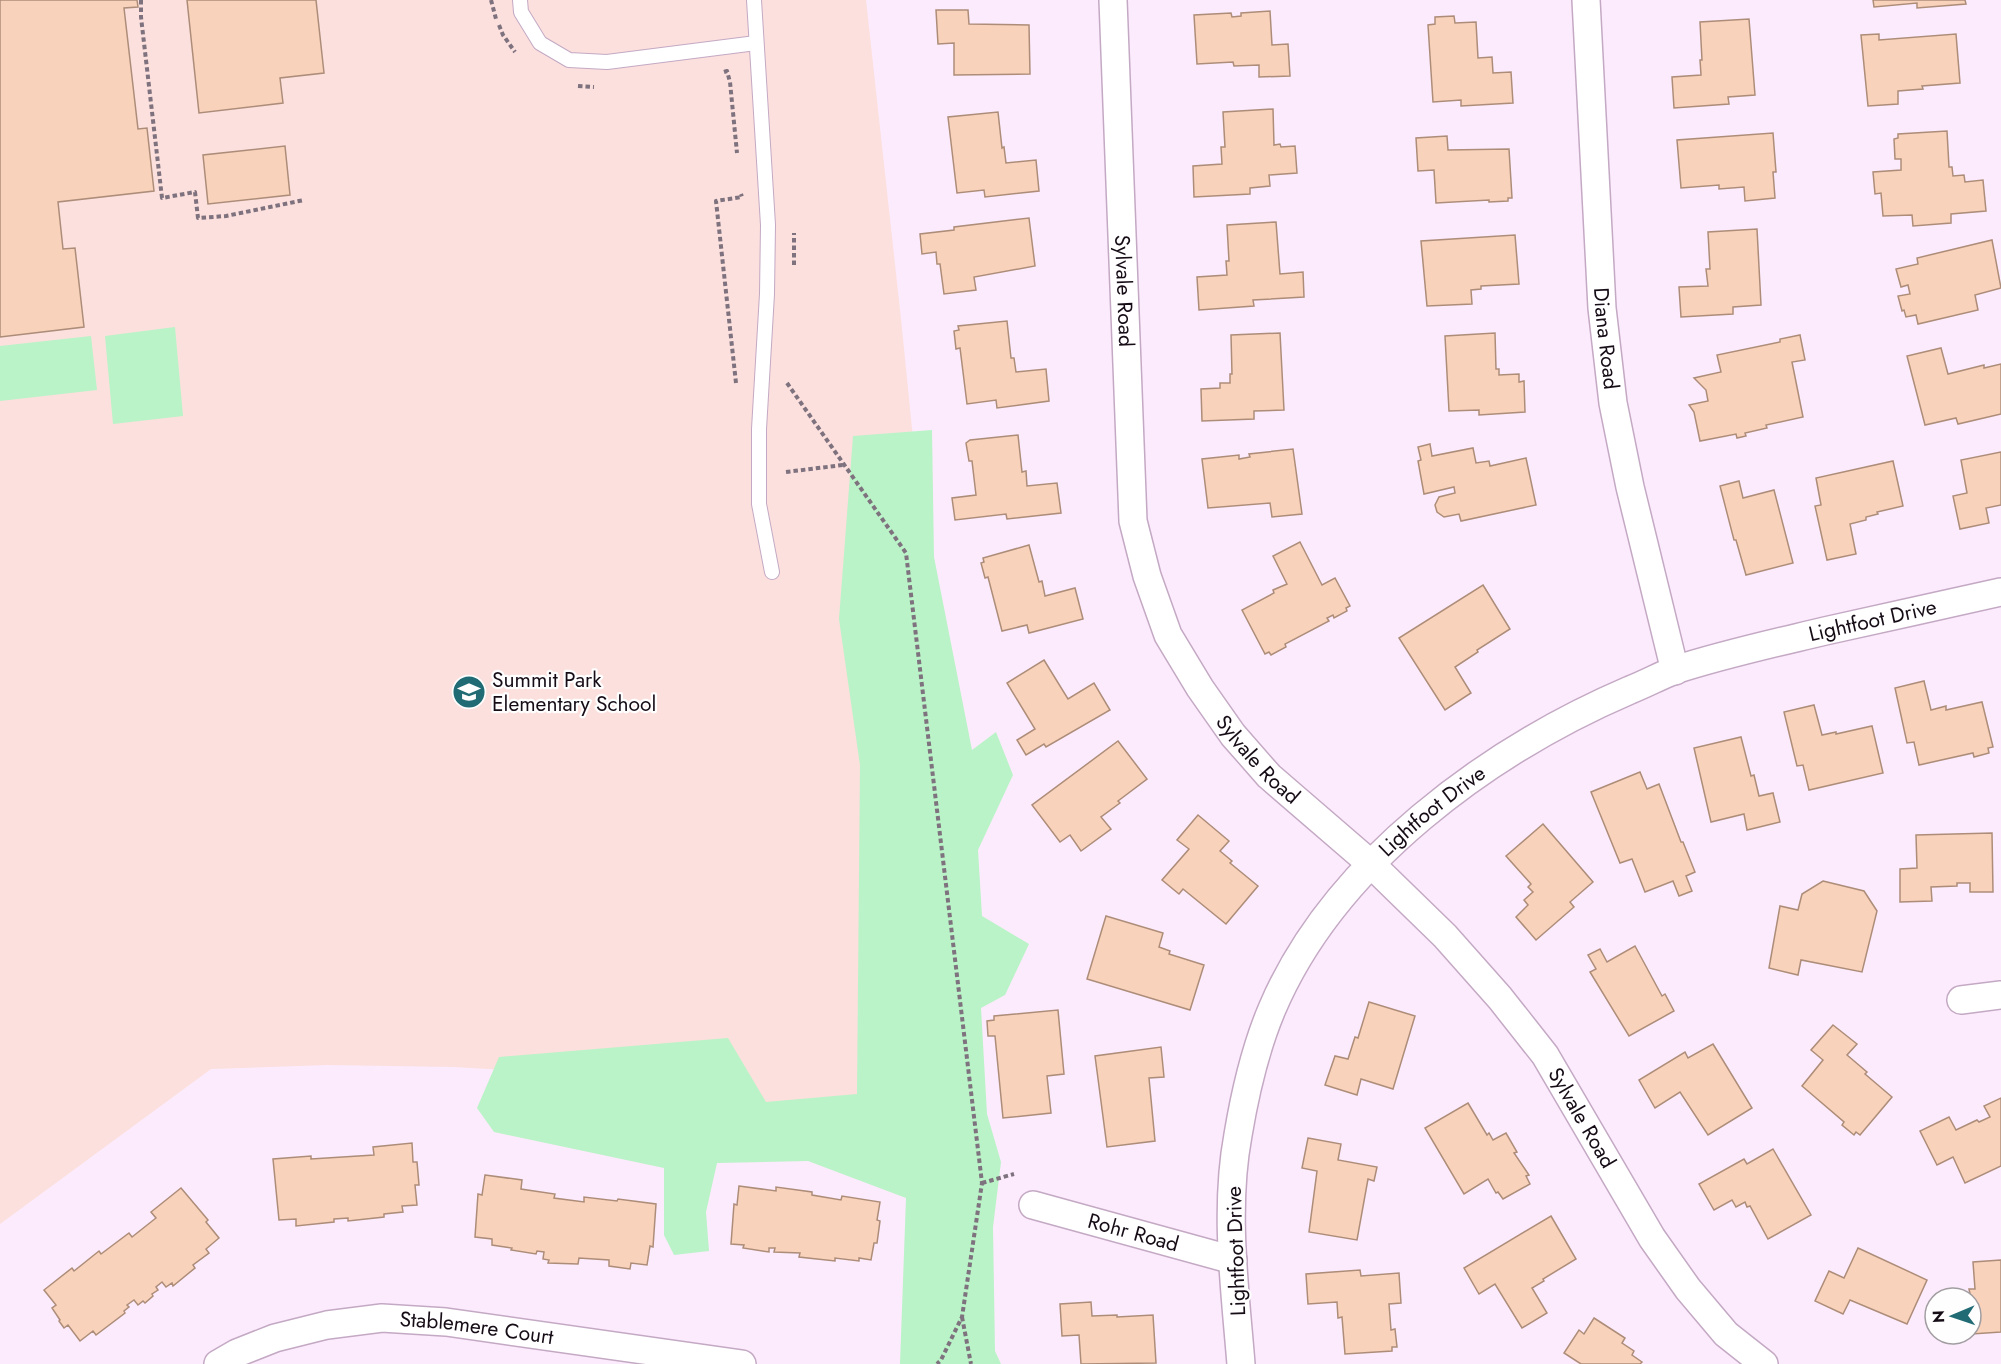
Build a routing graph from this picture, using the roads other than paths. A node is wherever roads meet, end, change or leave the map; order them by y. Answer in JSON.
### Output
{"nodes":[{"id":1,"x":520,"y":0,"type":"edge"},
{"id":2,"x":754,"y":0,"type":"edge"},
{"id":3,"x":1113,"y":0,"type":"edge"},
{"id":4,"x":1586,"y":0,"type":"edge"},
{"id":5,"x":756,"y":43,"type":"junction"},
{"id":6,"x":772,"y":572,"type":"dead end"},
{"id":7,"x":2001,"y":592,"type":"edge"},
{"id":8,"x":1675,"y":670,"type":"junction"},
{"id":9,"x":1371,"y":864,"type":"junction"},
{"id":10,"x":2001,"y":995,"type":"edge"},
{"id":11,"x":1961,"y":1000,"type":"dead end"},
{"id":12,"x":1033,"y":1205,"type":"dead end"},
{"id":13,"x":1233,"y":1260,"type":"junction"},
{"id":14,"x":218,"y":1364,"type":"edge"},
{"id":15,"x":742,"y":1364,"type":"edge"},
{"id":16,"x":1241,"y":1364,"type":"edge"},
{"id":17,"x":1764,"y":1364,"type":"edge"}],
"edges":[{"from":1,"to":5,"type":"lane"},
{"from":2,"to":5,"type":"lane"},
{"from":3,"to":9,"type":"street","name":"Sylvale Road"},
{"from":4,"to":8,"type":"street","name":"Diana Road"},
{"from":5,"to":6,"type":"lane"},
{"from":7,"to":8,"type":"street","name":"Lightfoot Drive"},
{"from":8,"to":9,"type":"street","name":"Lightfoot Drive"},
{"from":9,"to":13,"type":"street","name":"Lightfoot Drive"},
{"from":9,"to":17,"type":"street","name":"Sylvale Road"},
{"from":10,"to":11,"type":"street"},
{"from":12,"to":13,"type":"street","name":"Rohr Road"},
{"from":13,"to":16,"type":"street","name":"Lightfoot Drive"},
{"from":14,"to":15,"type":"street","name":"Stablemere Court"}]}
